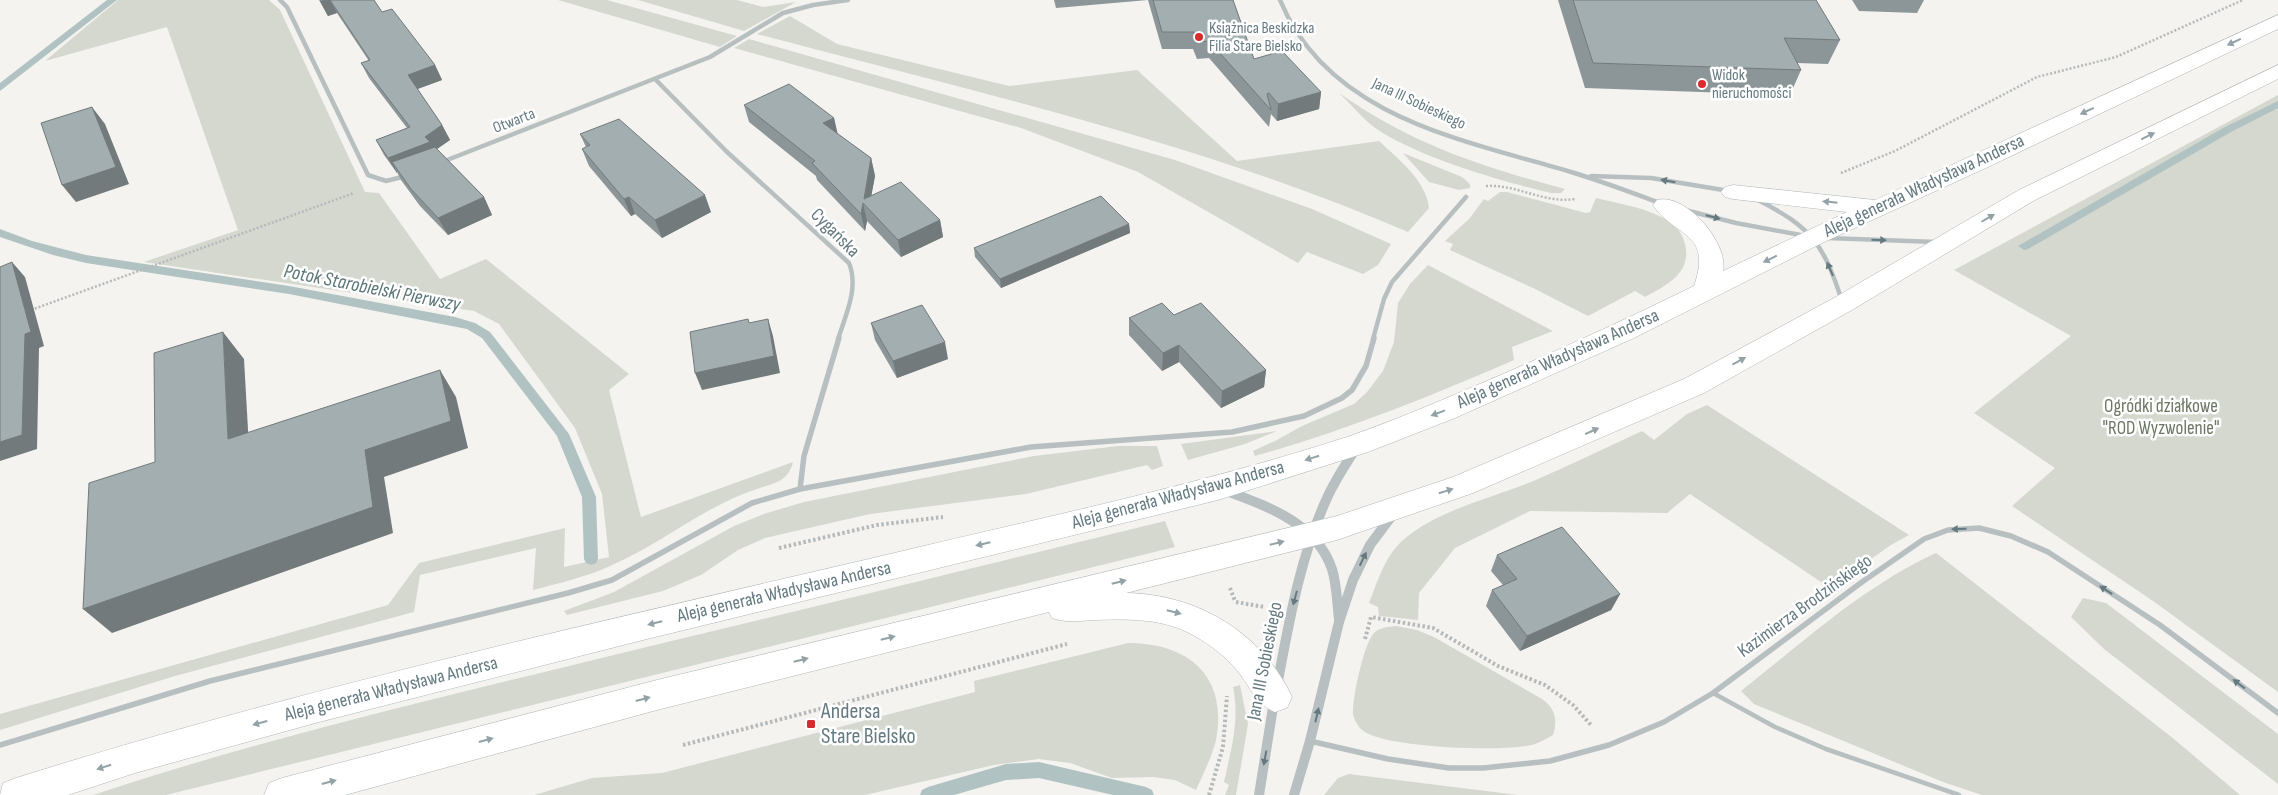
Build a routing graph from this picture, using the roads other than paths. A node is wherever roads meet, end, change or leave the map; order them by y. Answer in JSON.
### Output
{"nodes":[{"id":1,"x":280,"y":0,"type":"edge"},
{"id":2,"x":848,"y":0,"type":"edge"},
{"id":3,"x":1280,"y":0,"type":"edge"},
{"id":4,"x":2278,"y":21,"type":"edge"},
{"id":5,"x":2278,"y":71,"type":"edge"},
{"id":6,"x":656,"y":80,"type":"junction"},
{"id":7,"x":436,"y":164,"type":"edge"},
{"id":8,"x":408,"y":174,"type":"edge"},
{"id":9,"x":1585,"y":176,"type":"junction"},
{"id":10,"x":1733,"y":192,"type":"junction"},
{"id":11,"x":1466,"y":197,"type":"road end"},
{"id":12,"x":1665,"y":205,"type":"junction"},
{"id":13,"x":1878,"y":208,"type":"junction"},
{"id":14,"x":1813,"y":237,"type":"junction"},
{"id":15,"x":1946,"y":243,"type":"junction"},
{"id":16,"x":1705,"y":291,"type":"junction"},
{"id":17,"x":1843,"y":304,"type":"junction"},
{"id":18,"x":1358,"y":444,"type":"junction"},
{"id":19,"x":1218,"y":488,"type":"junction"},
{"id":20,"x":800,"y":489,"type":"junction"},
{"id":21,"x":1400,"y":506,"type":"junction"},
{"id":22,"x":1312,"y":534,"type":"junction"},
{"id":23,"x":1004,"y":610,"type":"junction"},
{"id":24,"x":1339,"y":622,"type":"junction"},
{"id":25,"x":1713,"y":693,"type":"junction"},
{"id":26,"x":1275,"y":696,"type":"junction"},
{"id":27,"x":2278,"y":713,"type":"edge"},
{"id":28,"x":1310,"y":742,"type":"junction"},
{"id":29,"x":0,"y":745,"type":"edge"},
{"id":30,"x":16,"y":795,"type":"edge"},
{"id":31,"x":282,"y":795,"type":"edge"},
{"id":32,"x":1259,"y":795,"type":"edge"},
{"id":33,"x":1294,"y":795,"type":"edge"},
{"id":34,"x":1959,"y":795,"type":"edge"}],
"edges":[{"from":1,"to":8,"type":"street"},
{"from":2,"to":6,"type":"street","name":"Otwarta"},
{"from":3,"to":9,"type":"street","name":"Jana III Sobieskiego"},
{"from":4,"to":13,"type":"main road","name":"Aleja generała Władysława Andersa","one_way":true},
{"from":15,"to":5,"type":"main road","one_way":true},
{"from":6,"to":7,"type":"street","name":"Otwarta"},
{"from":6,"to":20,"type":"street","name":"Cygańska"},
{"from":10,"to":9,"type":"street","name":"Jana III Sobieskiego","one_way":true},
{"from":9,"to":12,"type":"street","name":"Jana III Sobieskiego"},
{"from":13,"to":10,"type":"main road","one_way":true},
{"from":10,"to":14,"type":"street","name":"Jana III Sobieskiego"},
{"from":11,"to":20,"type":"street"},
{"from":12,"to":14,"type":"street","name":"Jana III Sobieskiego","one_way":true},
{"from":12,"to":16,"type":"main road"},
{"from":13,"to":14,"type":"main road","name":"Aleja generała Władysława Andersa"},
{"from":14,"to":15,"type":"street","name":"Jana III Sobieskiego","one_way":true},
{"from":14,"to":16,"type":"main road","name":"Aleja generała Władysława Andersa","one_way":true},
{"from":17,"to":14,"type":"street","name":"Jana III Sobieskiego","one_way":true},
{"from":15,"to":17,"type":"main road"},
{"from":16,"to":18,"type":"main road","name":"Aleja generała Władysława Andersa","one_way":true},
{"from":21,"to":17,"type":"main road","one_way":true},
{"from":18,"to":19,"type":"main road","name":"Aleja generała Władysława Andersa","one_way":true},
{"from":18,"to":22,"type":"street","name":"Jana III Sobieskiego"},
{"from":19,"to":22,"type":"street"},
{"from":19,"to":30,"type":"main road","name":"Aleja generała Władysława Andersa","one_way":true},
{"from":20,"to":29,"type":"street"},
{"from":21,"to":22,"type":"main road"},
{"from":24,"to":21,"type":"street","one_way":true},
{"from":23,"to":22,"type":"main road","one_way":true},
{"from":22,"to":24,"type":"street"},
{"from":22,"to":26,"type":"street","name":"Jana III Sobieskiego","one_way":true},
{"from":23,"to":26,"type":"main road","one_way":true},
{"from":31,"to":23,"type":"main road","one_way":true},
{"from":28,"to":24,"type":"street","one_way":true},
{"from":27,"to":25,"type":"street","name":"Kazimierza Brodzińskiego","one_way":true},
{"from":25,"to":28,"type":"street","name":"Kazimierza Brodzińskiego"},
{"from":25,"to":34,"type":"lane"},
{"from":26,"to":32,"type":"street","name":"Jana III Sobieskiego","one_way":true},
{"from":28,"to":33,"type":"street"}]}
